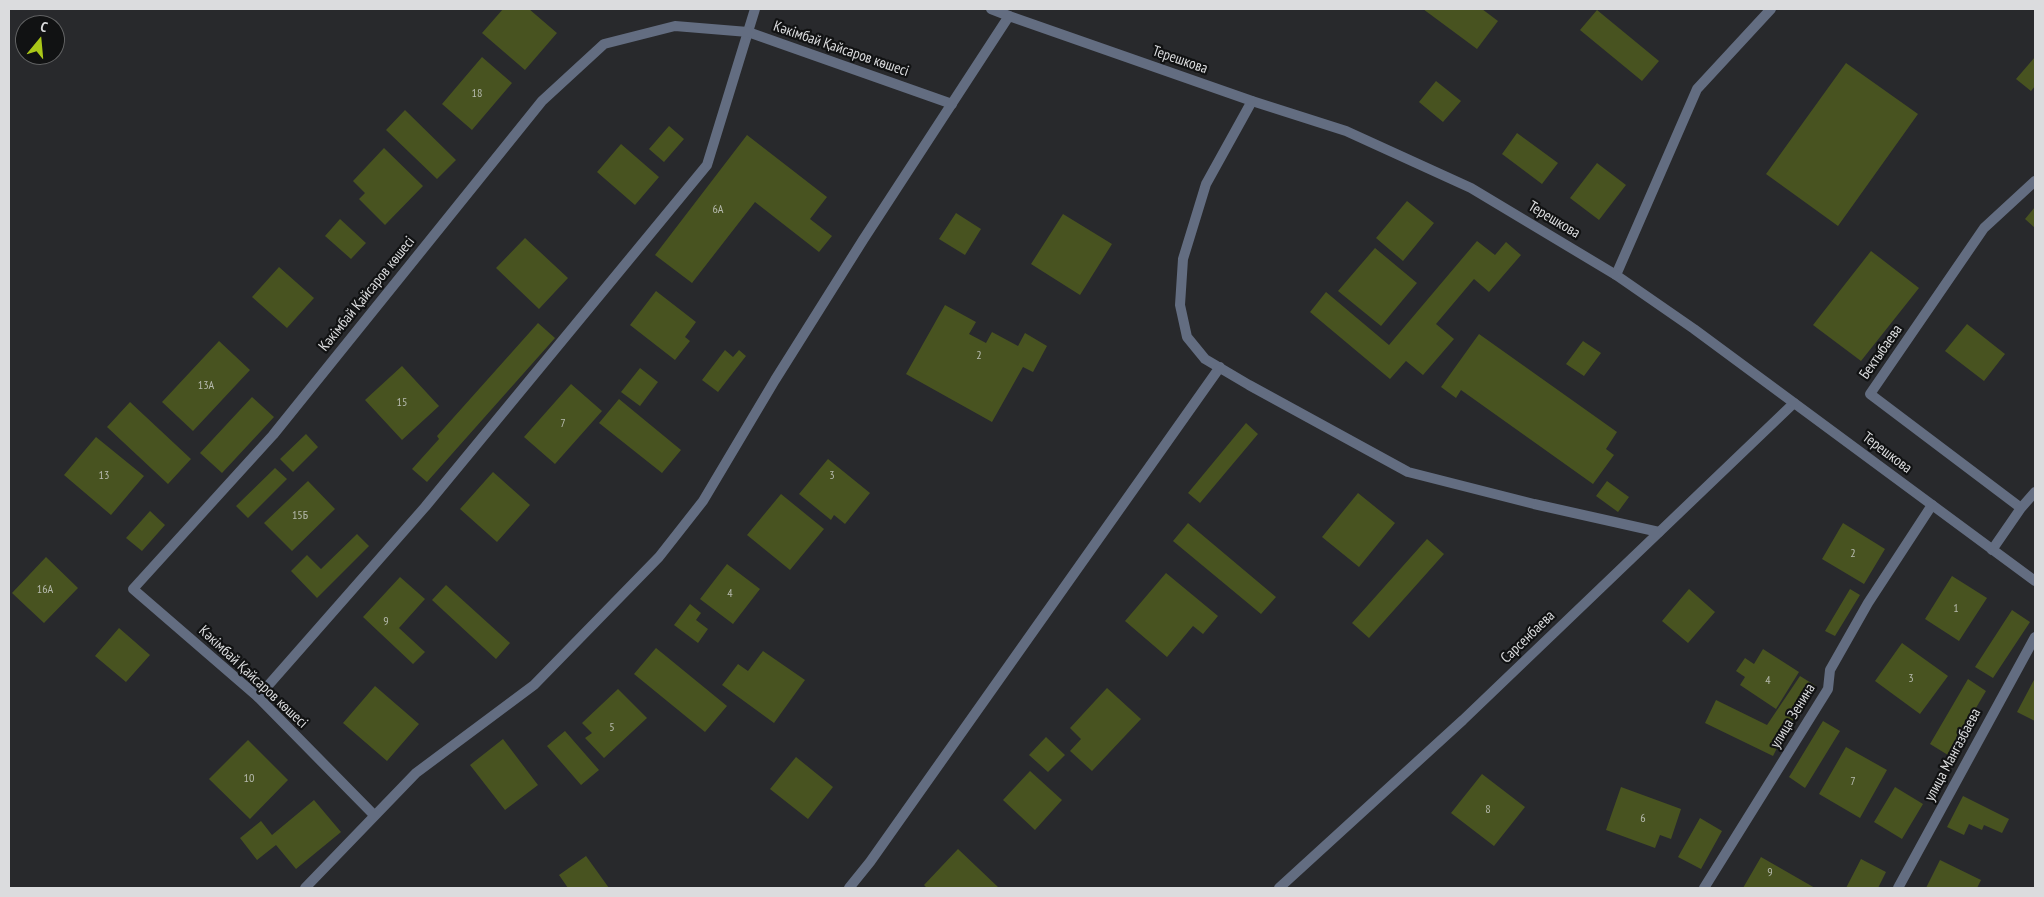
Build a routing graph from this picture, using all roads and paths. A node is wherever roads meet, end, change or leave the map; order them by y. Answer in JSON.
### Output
{"nodes":[{"id":1,"x":755,"y":9,"type":"edge"},
{"id":2,"x":991,"y":9,"type":"edge"},
{"id":3,"x":1771,"y":9,"type":"edge"},
{"id":4,"x":1009,"y":16,"type":"junction"},
{"id":5,"x":748,"y":32,"type":"junction"},
{"id":6,"x":1252,"y":101,"type":"junction"},
{"id":7,"x":952,"y":104,"type":"junction"},
{"id":8,"x":2035,"y":180,"type":"edge"},
{"id":9,"x":1616,"y":275,"type":"junction"},
{"id":10,"x":1220,"y":367,"type":"junction"},
{"id":11,"x":1794,"y":403,"type":"junction"},
{"id":12,"x":2035,"y":492,"type":"edge"},
{"id":13,"x":1932,"y":505,"type":"junction"},
{"id":14,"x":2021,"y":508,"type":"junction"},
{"id":15,"x":1659,"y":532,"type":"junction"},
{"id":16,"x":1992,"y":550,"type":"junction"},
{"id":17,"x":2035,"y":581,"type":"edge"},
{"id":18,"x":2035,"y":637,"type":"edge"},
{"id":19,"x":258,"y":697,"type":"junction"},
{"id":20,"x":374,"y":815,"type":"junction"},
{"id":21,"x":305,"y":888,"type":"edge"},
{"id":22,"x":849,"y":888,"type":"edge"},
{"id":23,"x":1279,"y":888,"type":"edge"},
{"id":24,"x":1704,"y":888,"type":"edge"},
{"id":25,"x":1898,"y":888,"type":"edge"}],
"edges":[{"from":1,"to":5,"type":"street"},
{"from":2,"to":4,"type":"street","name":"Терешкова"},
{"from":3,"to":9,"type":"street"},
{"from":4,"to":6,"type":"street","name":"Терешкова"},
{"from":4,"to":7,"type":"street"},
{"from":5,"to":7,"type":"street","name":"Кәкімбай Қайсаров көшесі"},
{"from":5,"to":19,"type":"street"},
{"from":5,"to":19,"type":"street","name":"Кәкімбай Қайсаров көшесі"},
{"from":6,"to":9,"type":"street","name":"Терешкова"},
{"from":6,"to":10,"type":"street"},
{"from":7,"to":20,"type":"street"},
{"from":8,"to":14,"type":"street","name":"Бектыбаева"},
{"from":9,"to":11,"type":"street","name":"Терешкова"},
{"from":10,"to":15,"type":"street"},
{"from":10,"to":22,"type":"street"},
{"from":11,"to":13,"type":"street","name":"Терешкова"},
{"from":11,"to":15,"type":"street","name":"Сарсенбаева"},
{"from":12,"to":14,"type":"street"},
{"from":13,"to":16,"type":"street","name":"Терешкова"},
{"from":13,"to":24,"type":"street","name":"улица Зенина"},
{"from":14,"to":16,"type":"street"},
{"from":15,"to":23,"type":"street","name":"Сарсенбаева"},
{"from":16,"to":17,"type":"street","name":"Терешкова"},
{"from":18,"to":25,"type":"street","name":"улица Мангазбаева"},
{"from":19,"to":20,"type":"street","name":"Кәкімбай Қайсаров көшесі"},
{"from":20,"to":21,"type":"street"}]}
